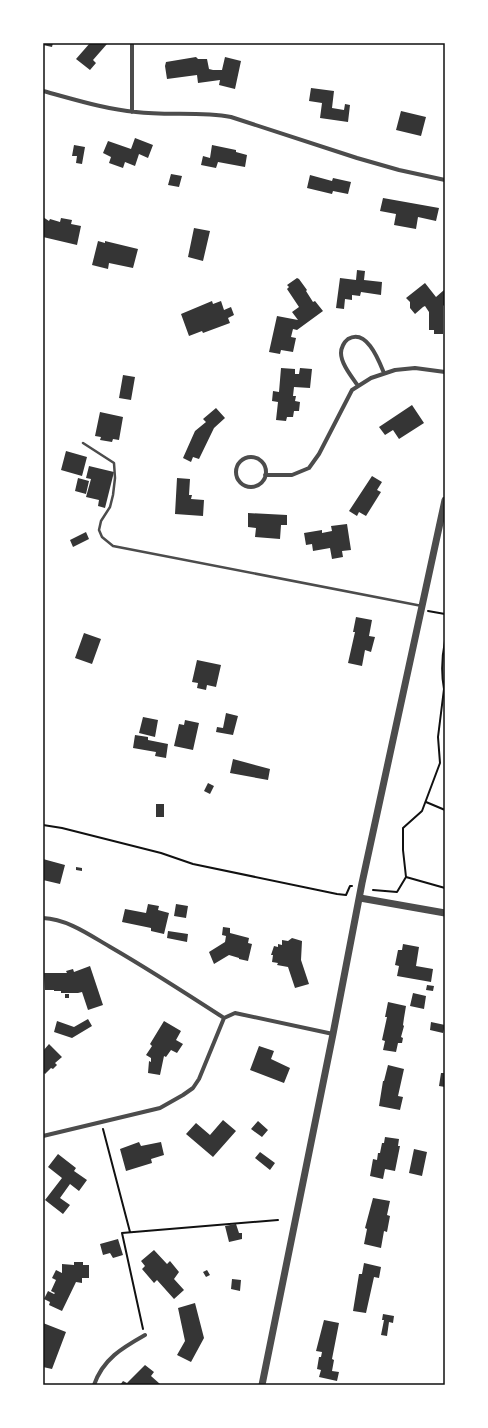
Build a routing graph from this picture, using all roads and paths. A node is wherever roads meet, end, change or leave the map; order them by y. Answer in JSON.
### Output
{"nodes":[{"id":1,"x":132,"y":43,"type":"edge"},
{"id":2,"x":43,"y":91,"type":"edge"},
{"id":3,"x":132,"y":112,"type":"junction"},
{"id":4,"x":445,"y":180,"type":"edge"},
{"id":5,"x":445,"y":372,"type":"edge"},
{"id":6,"x":384,"y":373,"type":"junction"},
{"id":7,"x":358,"y":386,"type":"junction"},
{"id":8,"x":83,"y":442,"type":"dead end"},
{"id":9,"x":265,"y":475,"type":"junction"},
{"id":10,"x":445,"y":500,"type":"edge"},
{"id":11,"x":422,"y":606,"type":"junction"},
{"id":12,"x":428,"y":611,"type":"dead end"},
{"id":13,"x":445,"y":614,"type":"edge"},
{"id":14,"x":445,"y":640,"type":"edge"},
{"id":15,"x":444,"y":689,"type":"edge"},
{"id":16,"x":426,"y":802,"type":"junction"},
{"id":17,"x":445,"y":810,"type":"edge"},
{"id":18,"x":43,"y":825,"type":"edge"},
{"id":19,"x":406,"y":877,"type":"junction"},
{"id":20,"x":352,"y":886,"type":"dead end"},
{"id":21,"x":445,"y":888,"type":"edge"},
{"id":22,"x":374,"y":890,"type":"dead end"},
{"id":23,"x":360,"y":898,"type":"junction"},
{"id":24,"x":445,"y":913,"type":"edge"},
{"id":25,"x":43,"y":918,"type":"edge"},
{"id":26,"x":224,"y":1018,"type":"junction"},
{"id":27,"x":333,"y":1034,"type":"junction"},
{"id":28,"x":102,"y":1122,"type":"junction"},
{"id":29,"x":43,"y":1136,"type":"edge"},
{"id":30,"x":278,"y":1220,"type":"dead end"},
{"id":31,"x":130,"y":1232,"type":"junction"},
{"id":32,"x":144,"y":1335,"type":"joint"},
{"id":33,"x":94,"y":1385,"type":"edge"},
{"id":34,"x":262,"y":1385,"type":"edge"}],
"edges":[{"from":1,"to":3,"type":"street"},
{"from":2,"to":3,"type":"street"},
{"from":3,"to":4,"type":"street"},
{"from":5,"to":6,"type":"street"},
{"from":6,"to":7,"type":"street"},
{"from":6,"to":7,"type":"street"},
{"from":7,"to":9,"type":"street"},
{"from":8,"to":11,"type":"lane"},
{"from":9,"to":9,"type":"street"},
{"from":10,"to":11,"type":"street"},
{"from":11,"to":23,"type":"street"},
{"from":12,"to":13,"type":"path"},
{"from":14,"to":15,"type":"path"},
{"from":15,"to":16,"type":"path"},
{"from":16,"to":17,"type":"path"},
{"from":16,"to":19,"type":"path"},
{"from":18,"to":20,"type":"path"},
{"from":19,"to":21,"type":"path"},
{"from":19,"to":22,"type":"path"},
{"from":23,"to":24,"type":"street"},
{"from":23,"to":27,"type":"street"},
{"from":25,"to":26,"type":"street"},
{"from":26,"to":27,"type":"street"},
{"from":26,"to":28,"type":"street"},
{"from":27,"to":34,"type":"street"},
{"from":28,"to":29,"type":"street"},
{"from":28,"to":31,"type":"path"},
{"from":30,"to":31,"type":"path"},
{"from":31,"to":32,"type":"path"},
{"from":32,"to":33,"type":"street"}]}
